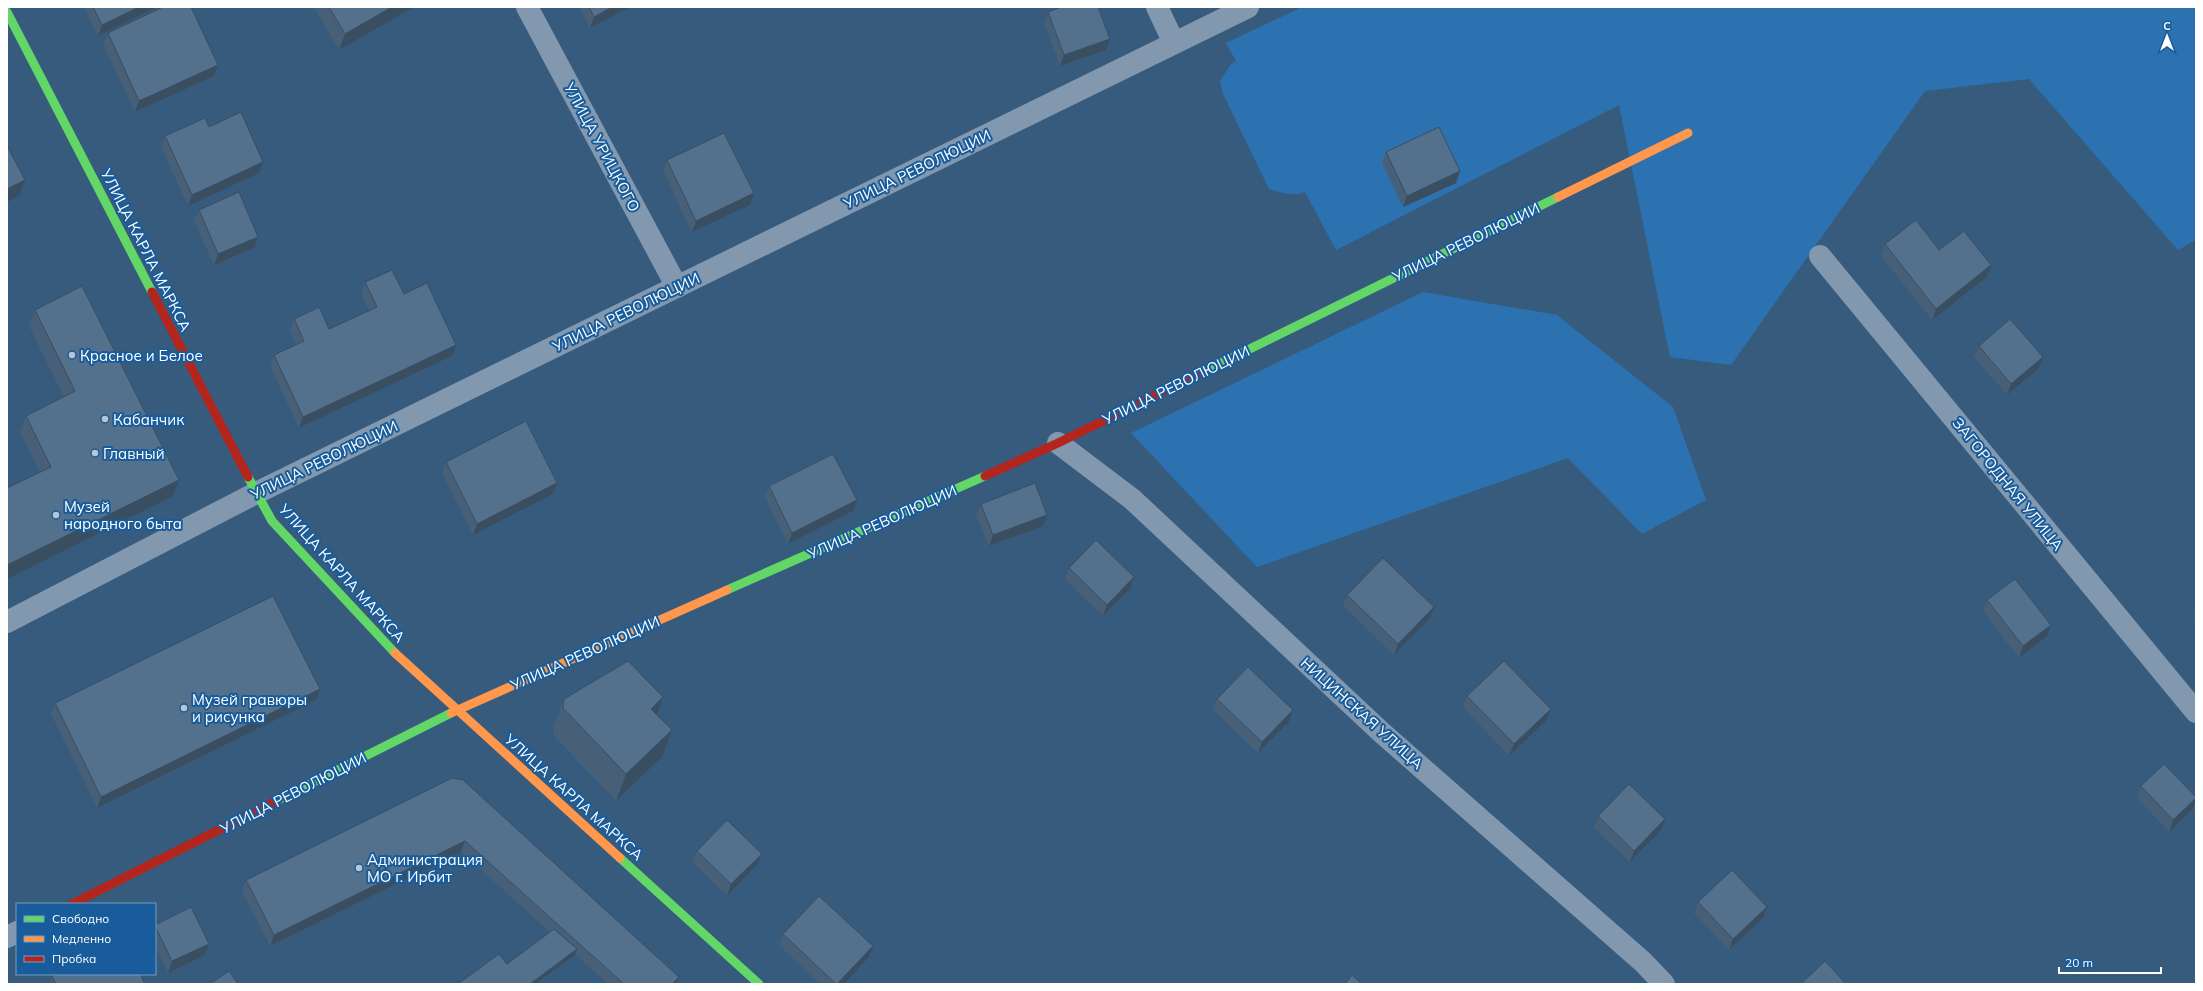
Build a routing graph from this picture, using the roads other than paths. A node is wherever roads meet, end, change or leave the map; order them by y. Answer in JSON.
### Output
{"nodes":[{"id":1,"x":527,"y":7,"type":"edge"},
{"id":2,"x":1157,"y":7,"type":"edge"},
{"id":3,"x":1248,"y":7,"type":"edge"},
{"id":4,"x":7,"y":12,"type":"edge"},
{"id":5,"x":1174,"y":43,"type":"junction"},
{"id":6,"x":1688,"y":133,"type":"dead end"},
{"id":7,"x":1820,"y":256,"type":"dead end"},
{"id":8,"x":677,"y":287,"type":"junction"},
{"id":9,"x":1058,"y":443,"type":"junction"},
{"id":10,"x":256,"y":493,"type":"junction"},
{"id":11,"x":7,"y":622,"type":"edge"},
{"id":12,"x":457,"y":710,"type":"junction"},
{"id":13,"x":2196,"y":712,"type":"edge"},
{"id":14,"x":74,"y":903,"type":"edge"},
{"id":15,"x":16,"y":932,"type":"edge"},
{"id":16,"x":7,"y":937,"type":"edge"},
{"id":17,"x":759,"y":984,"type":"edge"},
{"id":18,"x":1664,"y":984,"type":"edge"}],
"edges":[{"from":1,"to":8,"type":"street","name":"УЛИЦА УРИЦКОГО"},
{"from":2,"to":5,"type":"street"},
{"from":3,"to":5,"type":"street","name":"УЛИЦА РЕВОЛЮЦИИ"},
{"from":4,"to":10,"type":"street","name":"УЛИЦА КАРЛА МАРКСА"},
{"from":5,"to":8,"type":"street","name":"УЛИЦА РЕВОЛЮЦИИ"},
{"from":6,"to":9,"type":"street","name":"УЛИЦА РЕВОЛЮЦИИ"},
{"from":7,"to":13,"type":"street","name":"ЗАГОРОДНАЯ УЛИЦА"},
{"from":8,"to":10,"type":"street","name":"УЛИЦА РЕВОЛЮЦИИ"},
{"from":9,"to":12,"type":"street","name":"УЛИЦА РЕВОЛЮЦИИ"},
{"from":9,"to":18,"type":"street","name":"НИЦИНСКАЯ УЛИЦА"},
{"from":10,"to":11,"type":"street","name":"УЛИЦА РЕВОЛЮЦИИ"},
{"from":10,"to":12,"type":"street","name":"УЛИЦА КАРЛА МАРКСА"},
{"from":12,"to":14,"type":"street","name":"УЛИЦА РЕВОЛЮЦИИ"},
{"from":12,"to":17,"type":"street","name":"УЛИЦА КАРЛА МАРКСА"},
{"from":15,"to":16,"type":"street"}]}
